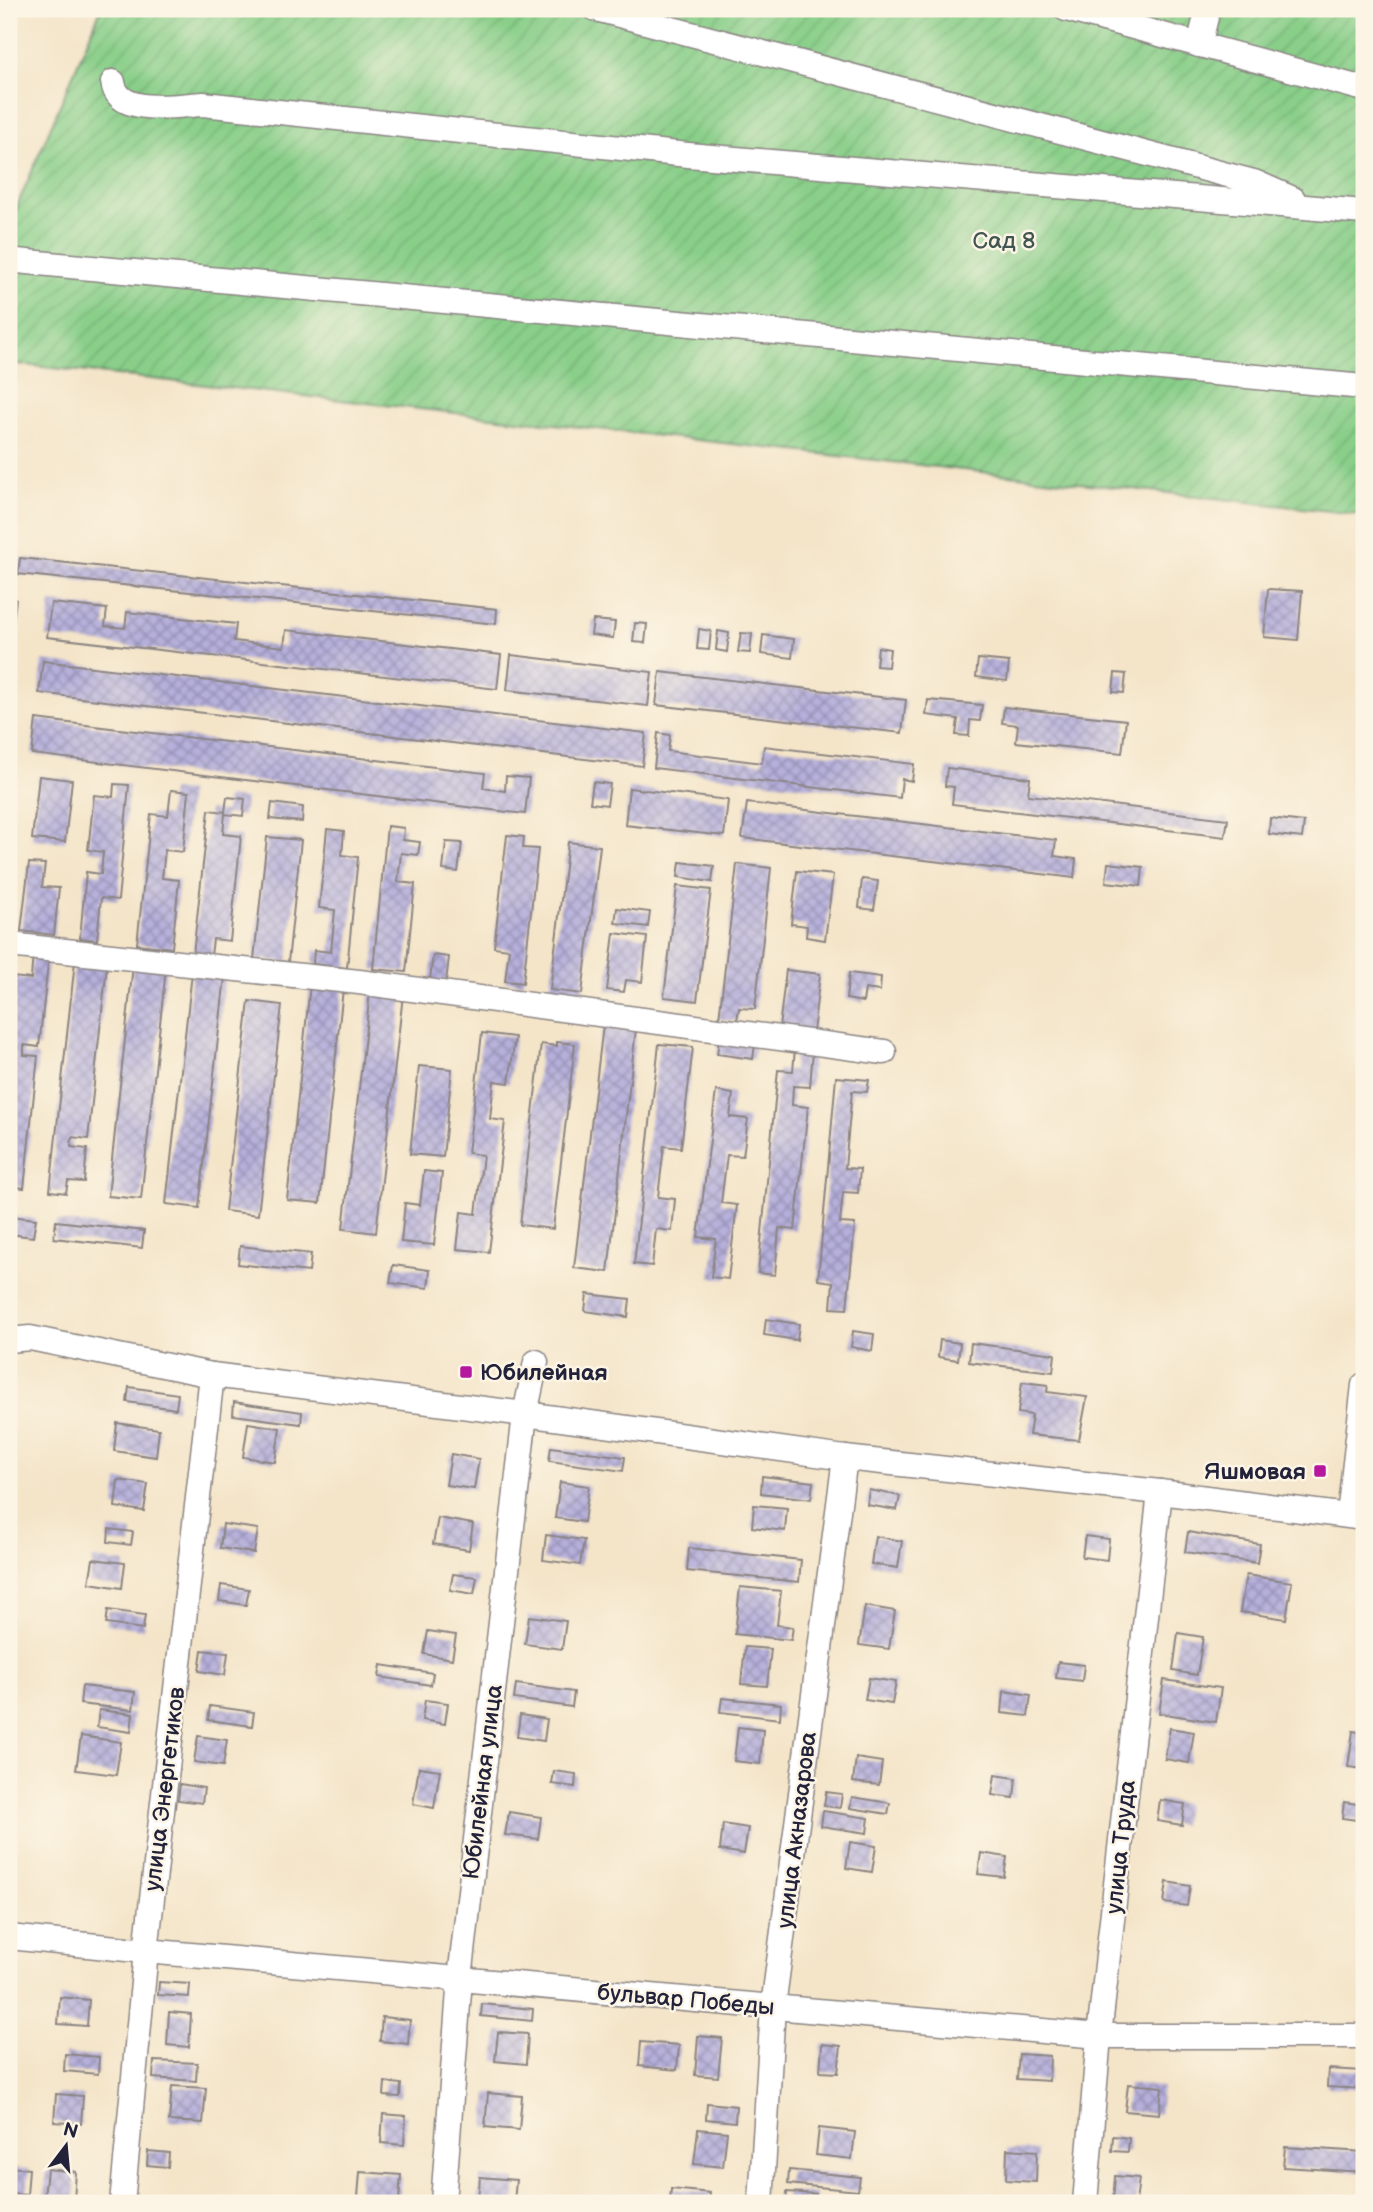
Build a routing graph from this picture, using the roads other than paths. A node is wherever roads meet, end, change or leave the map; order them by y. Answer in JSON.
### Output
{"nodes":[{"id":1,"x":596,"y":9,"type":"edge"},
{"id":2,"x":1066,"y":9,"type":"edge"},
{"id":3,"x":1208,"y":9,"type":"edge"},
{"id":4,"x":1199,"y":45,"type":"junction"},
{"id":5,"x":113,"y":82,"type":"dead end"},
{"id":6,"x":1364,"y":89,"type":"edge"},
{"id":7,"x":1298,"y":206,"type":"junction"},
{"id":8,"x":1364,"y":212,"type":"edge"},
{"id":9,"x":17,"y":261,"type":"dead end"},
{"id":10,"x":1364,"y":387,"type":"edge"},
{"id":11,"x":9,"y":945,"type":"edge"},
{"id":12,"x":884,"y":1052,"type":"dead end"},
{"id":13,"x":9,"y":1340,"type":"edge"},
{"id":14,"x":536,"y":1362,"type":"dead end"},
{"id":15,"x":212,"y":1376,"type":"junction"},
{"id":16,"x":1364,"y":1385,"type":"edge"},
{"id":17,"x":525,"y":1415,"type":"junction"},
{"id":18,"x":845,"y":1458,"type":"junction"},
{"id":19,"x":1160,"y":1492,"type":"junction"},
{"id":20,"x":1356,"y":1517,"type":"edge"},
{"id":21,"x":9,"y":1937,"type":"edge"},
{"id":22,"x":146,"y":1951,"type":"junction"},
{"id":23,"x":460,"y":1978,"type":"junction"},
{"id":24,"x":773,"y":2007,"type":"junction"},
{"id":25,"x":1099,"y":2036,"type":"junction"},
{"id":26,"x":1364,"y":2036,"type":"edge"},
{"id":27,"x":122,"y":2203,"type":"edge"},
{"id":28,"x":443,"y":2203,"type":"edge"},
{"id":29,"x":761,"y":2203,"type":"edge"},
{"id":30,"x":1085,"y":2203,"type":"edge"}],
"edges":[{"from":1,"to":7,"type":"street"},
{"from":2,"to":4,"type":"street"},
{"from":3,"to":4,"type":"street"},
{"from":4,"to":6,"type":"street"},
{"from":5,"to":7,"type":"street"},
{"from":7,"to":8,"type":"street"},
{"from":9,"to":10,"type":"street"},
{"from":11,"to":12,"type":"street"},
{"from":13,"to":15,"type":"street"},
{"from":14,"to":17,"type":"street","name":"Юбилейная улица"},
{"from":15,"to":17,"type":"street"},
{"from":15,"to":22,"type":"street","name":"улица Энергетиков"},
{"from":16,"to":20,"type":"street"},
{"from":17,"to":18,"type":"street"},
{"from":17,"to":23,"type":"street","name":"Юбилейная улица"},
{"from":18,"to":19,"type":"street"},
{"from":18,"to":24,"type":"street","name":"улица Акназарова"},
{"from":19,"to":20,"type":"street"},
{"from":19,"to":25,"type":"street","name":"улица Труда"},
{"from":21,"to":22,"type":"street","name":"бульвар Победы"},
{"from":22,"to":23,"type":"street","name":"бульвар Победы"},
{"from":22,"to":27,"type":"street","name":"улица Энергетиков"},
{"from":23,"to":24,"type":"street","name":"бульвар Победы"},
{"from":23,"to":28,"type":"street","name":"Юбилейная улица"},
{"from":24,"to":25,"type":"street","name":"бульвар Победы"},
{"from":24,"to":29,"type":"street","name":"улица Акназарова"},
{"from":25,"to":26,"type":"street","name":"бульвар Победы"},
{"from":25,"to":30,"type":"street","name":"улица Труда"}]}
